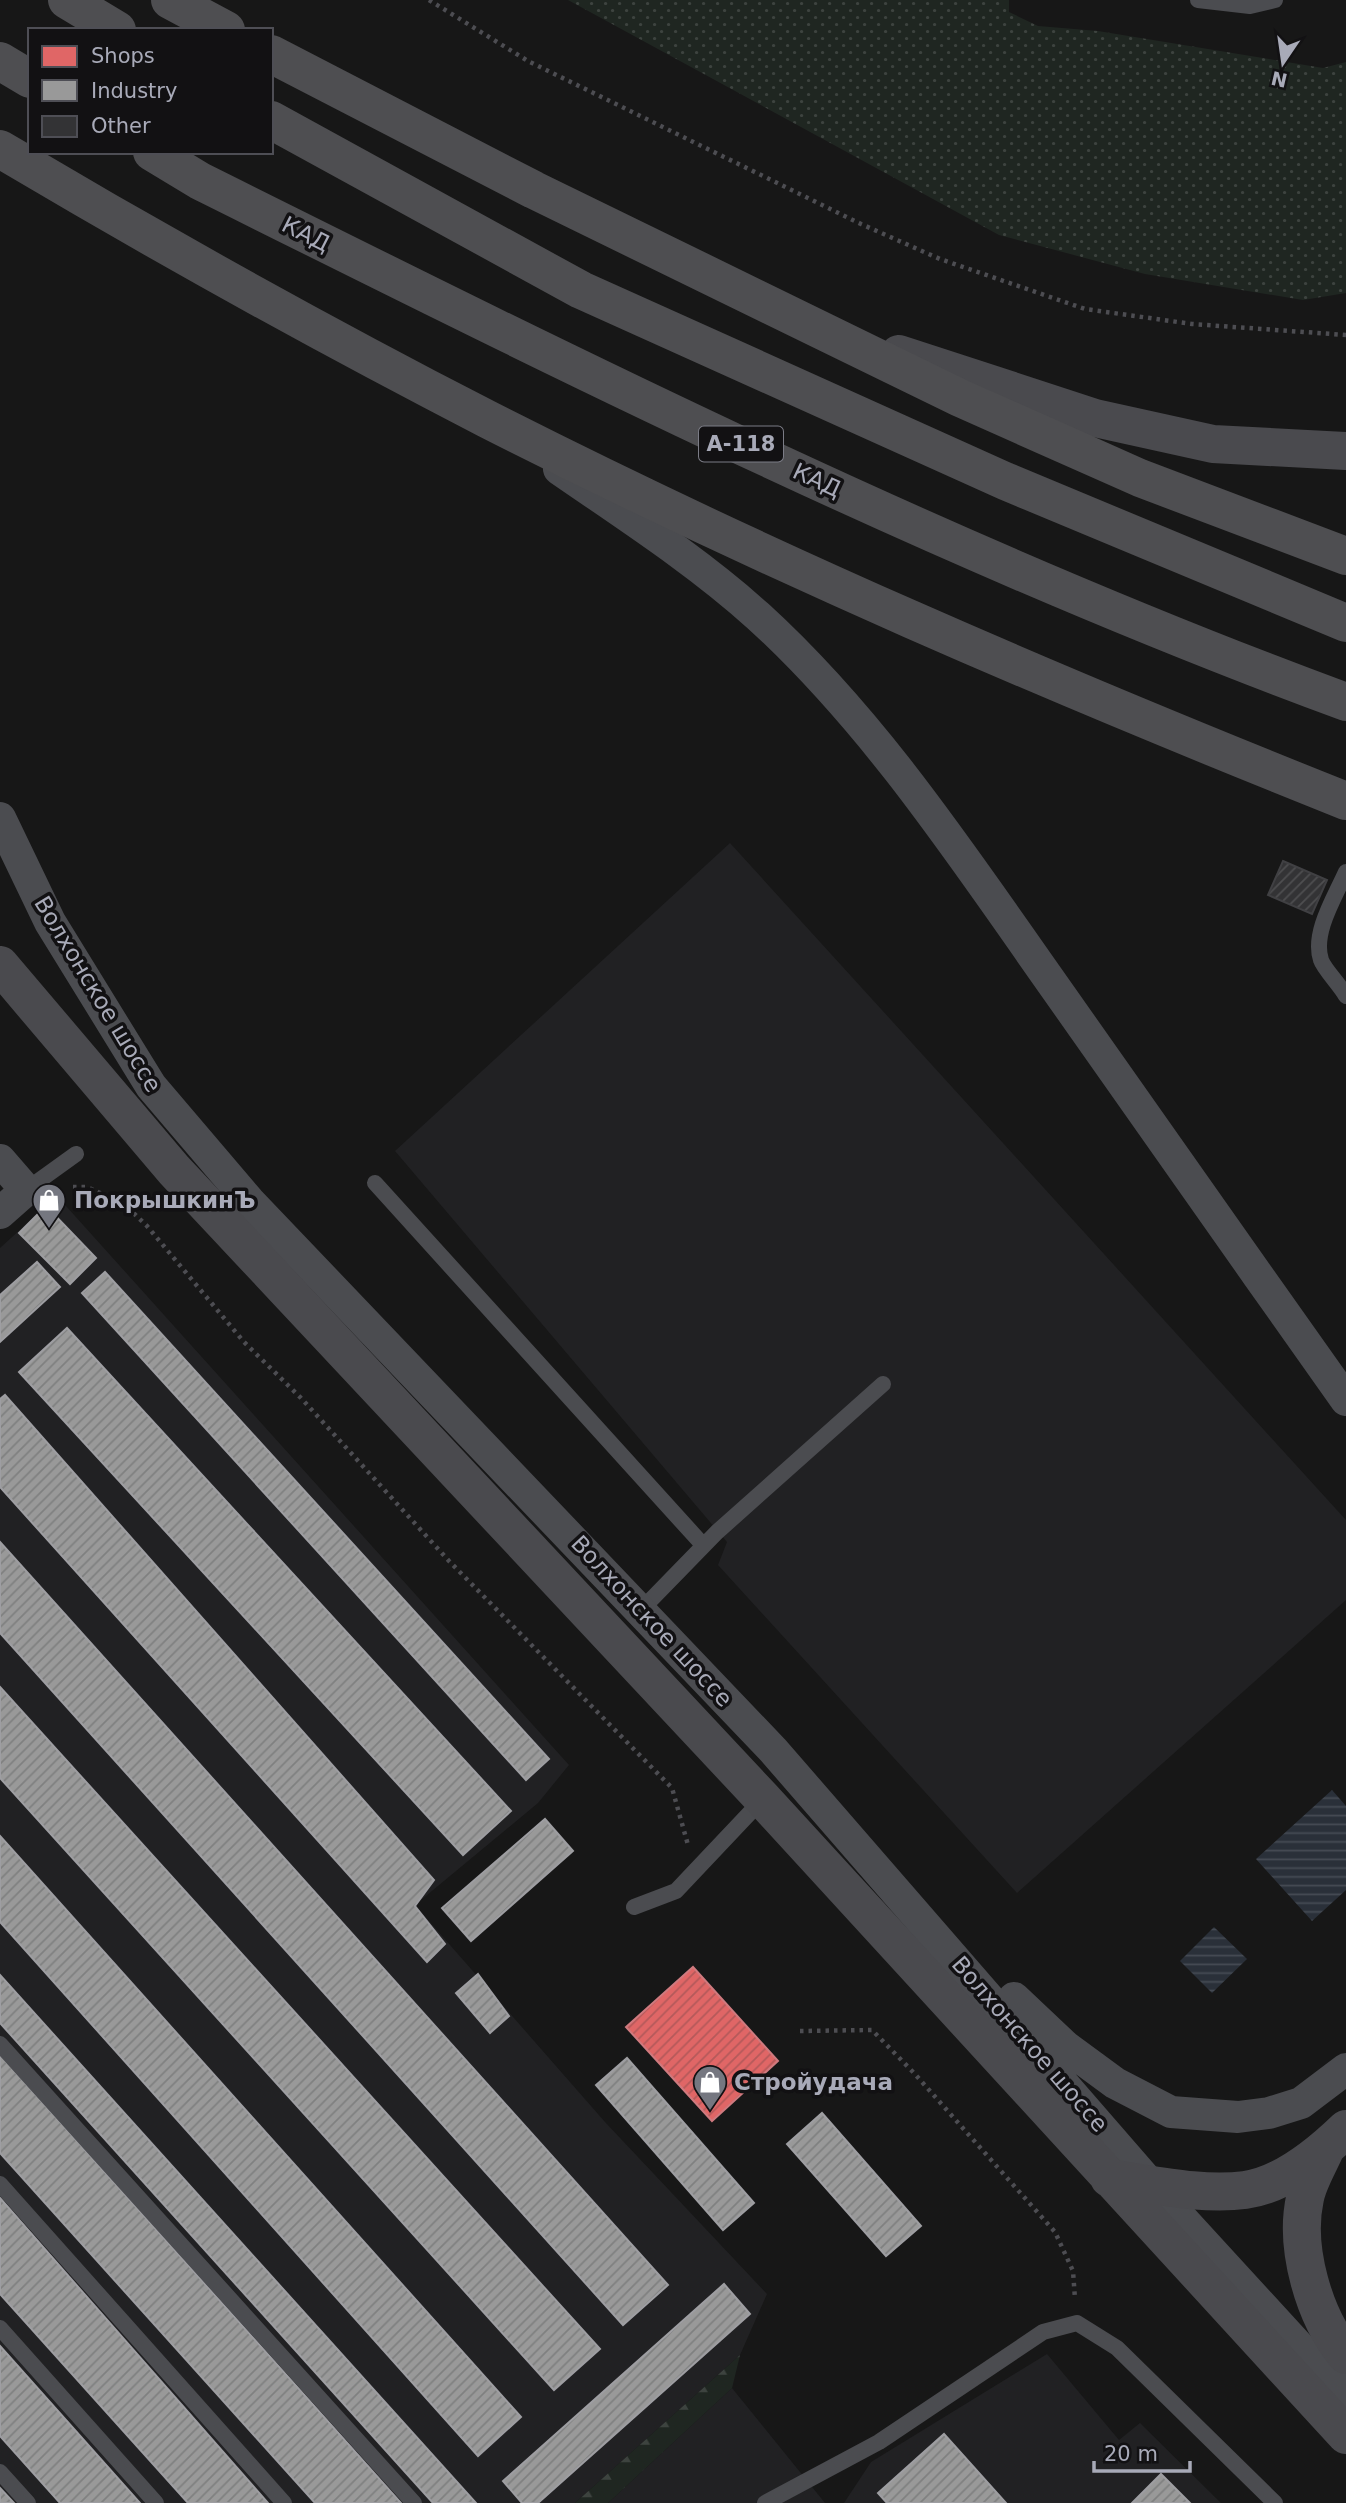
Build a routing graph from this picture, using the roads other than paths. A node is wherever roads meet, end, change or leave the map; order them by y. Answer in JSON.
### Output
{"nodes":[{"id":1,"x":67,"y":0,"type":"edge"},
{"id":2,"x":170,"y":0,"type":"edge"},
{"id":3,"x":1198,"y":0,"type":"edge"},
{"id":4,"x":1275,"y":0,"type":"edge"},
{"id":5,"x":114,"y":28,"type":"edge"},
{"id":6,"x":222,"y":28,"type":"edge"},
{"id":7,"x":273,"y":55,"type":"edge"},
{"id":8,"x":0,"y":61,"type":"edge"},
{"id":9,"x":28,"y":78,"type":"edge"},
{"id":10,"x":273,"y":121,"type":"edge"},
{"id":11,"x":0,"y":149,"type":"edge"},
{"id":12,"x":155,"y":154,"type":"edge"},
{"id":13,"x":790,"y":317,"type":"junction"},
{"id":14,"x":486,"y":418,"type":"junction"},
{"id":15,"x":1346,"y":451,"type":"edge"},
{"id":16,"x":1346,"y":556,"type":"edge"},
{"id":17,"x":1346,"y":623,"type":"edge"},
{"id":18,"x":1346,"y":702,"type":"edge"},
{"id":19,"x":1346,"y":801,"type":"edge"},
{"id":20,"x":0,"y":818,"type":"edge"},
{"id":21,"x":1346,"y":872,"type":"edge"},
{"id":22,"x":0,"y":965,"type":"edge"},
{"id":23,"x":1346,"y":996,"type":"edge"},
{"id":24,"x":76,"y":1154,"type":"dead end"},
{"id":25,"x":0,"y":1160,"type":"edge"},
{"id":26,"x":375,"y":1183,"type":"dead end"},
{"id":27,"x":26,"y":1190,"type":"junction"},
{"id":28,"x":0,"y":1213,"type":"edge"},
{"id":29,"x":883,"y":1384,"type":"dead end"},
{"id":30,"x":1346,"y":1400,"type":"edge"},
{"id":31,"x":703,"y":1545,"type":"junction"},
{"id":32,"x":642,"y":1609,"type":"junction"},
{"id":33,"x":764,"y":1799,"type":"junction"},
{"id":34,"x":901,"y":1893,"type":"junction"},
{"id":35,"x":634,"y":1907,"type":"dead end"},
{"id":36,"x":0,"y":2044,"type":"edge"},
{"id":37,"x":1346,"y":2069,"type":"edge"},
{"id":38,"x":1336,"y":2139,"type":"edge"},
{"id":39,"x":1109,"y":2178,"type":"junction"},
{"id":40,"x":0,"y":2184,"type":"edge"},
{"id":41,"x":1150,"y":2184,"type":"junction"},
{"id":42,"x":0,"y":2328,"type":"edge"},
{"id":43,"x":1346,"y":2355,"type":"edge"},
{"id":44,"x":1346,"y":2398,"type":"edge"},
{"id":45,"x":1346,"y":2434,"type":"edge"},
{"id":46,"x":0,"y":2472,"type":"edge"},
{"id":47,"x":28,"y":2503,"type":"edge"},
{"id":48,"x":156,"y":2503,"type":"edge"},
{"id":49,"x":284,"y":2503,"type":"edge"},
{"id":50,"x":414,"y":2503,"type":"edge"},
{"id":51,"x":765,"y":2503,"type":"edge"},
{"id":52,"x":1275,"y":2503,"type":"edge"}],
"edges":[{"from":1,"to":5,"type":"highway"},
{"from":2,"to":6,"type":"highway"},
{"from":3,"to":4,"type":"lane"},
{"from":7,"to":13,"type":"highway"},
{"from":8,"to":9,"type":"highway"},
{"from":10,"to":17,"type":"highway"},
{"from":11,"to":14,"type":"highway"},
{"from":12,"to":18,"type":"highway","name":"КАД","number":"А-118"},
{"from":13,"to":15,"type":"main road"},
{"from":13,"to":16,"type":"highway"},
{"from":14,"to":19,"type":"highway"},
{"from":14,"to":30,"type":"street"},
{"from":20,"to":32,"type":"street","name":"Волхонское шоссе"},
{"from":21,"to":23,"type":"lane"},
{"from":22,"to":33,"type":"main road","name":"Волхонское шоссе"},
{"from":24,"to":27,"type":"lane"},
{"from":25,"to":27,"type":"street"},
{"from":26,"to":31,"type":"lane"},
{"from":27,"to":28,"type":"street"},
{"from":29,"to":31,"type":"lane"},
{"from":31,"to":32,"type":"lane"},
{"from":32,"to":34,"type":"street","name":"Волхонское шоссе"},
{"from":33,"to":35,"type":"lane"},
{"from":33,"to":39,"type":"main road","name":"Волхонское шоссе"},
{"from":34,"to":37,"type":"street"},
{"from":34,"to":41,"type":"street","name":"Волхонское шоссе"},
{"from":36,"to":50,"type":"lane"},
{"from":38,"to":41,"type":"main road"},
{"from":38,"to":43,"type":"main road"},
{"from":39,"to":41,"type":"main road"},
{"from":39,"to":45,"type":"main road","name":"Волхонское шоссе"},
{"from":40,"to":49,"type":"lane"},
{"from":41,"to":44,"type":"street","name":"Волхонское шоссе"},
{"from":42,"to":48,"type":"lane"},
{"from":46,"to":47,"type":"lane"},
{"from":51,"to":52,"type":"lane"}]}
